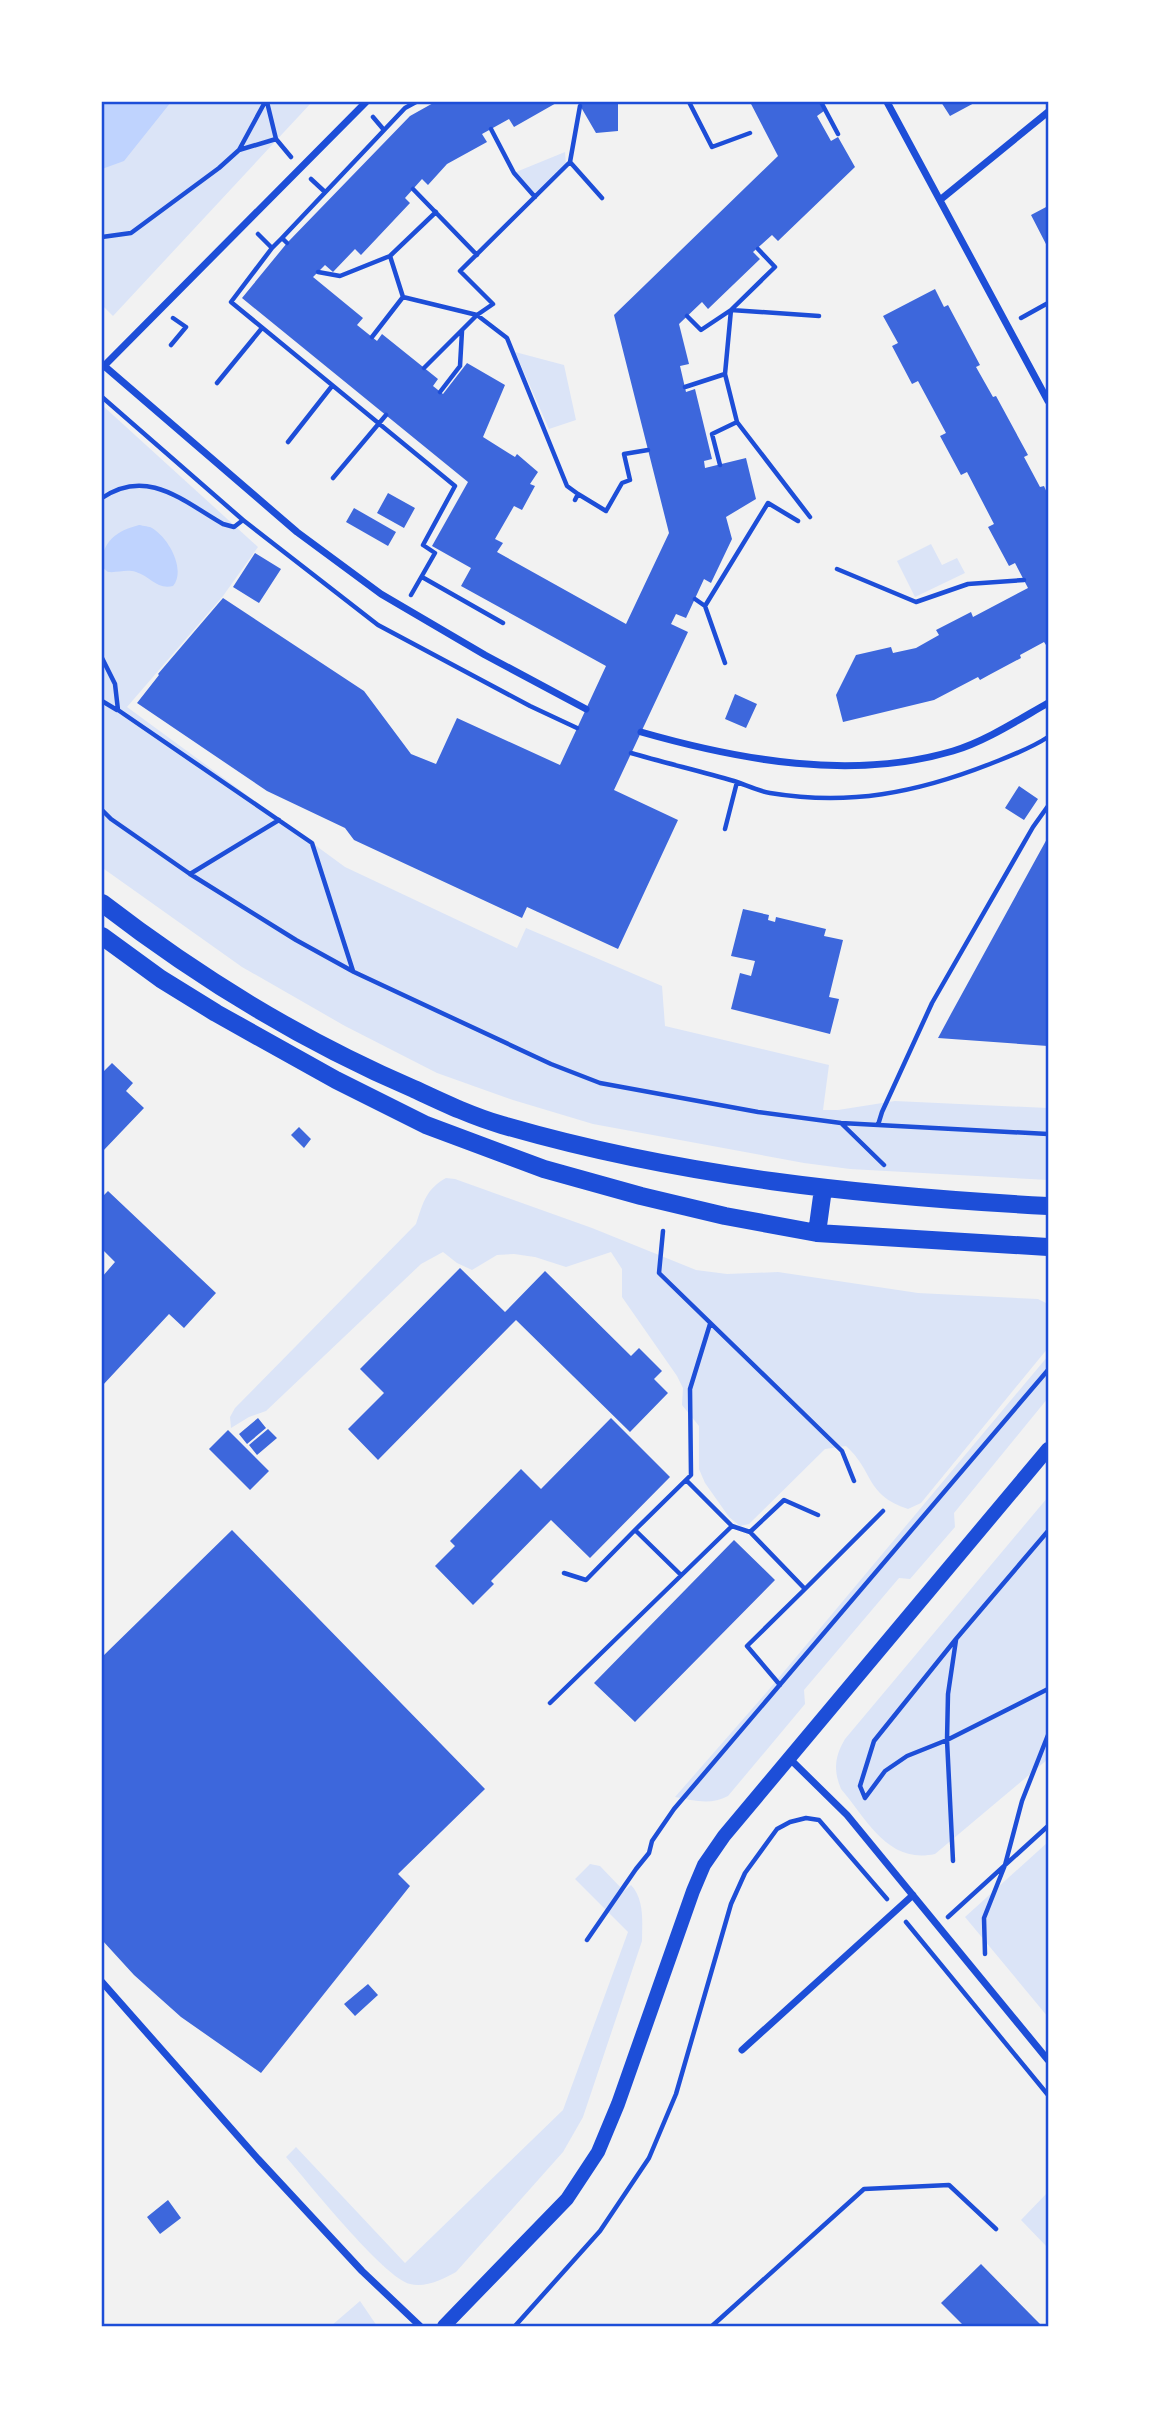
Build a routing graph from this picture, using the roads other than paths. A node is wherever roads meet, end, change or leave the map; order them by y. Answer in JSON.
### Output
{"nodes":[{"id":1,"x":366,"y":102,"type":"edge"},
{"id":2,"x":887,"y":102,"type":"edge"},
{"id":3,"x":1048,"y":112,"type":"edge"},
{"id":4,"x":940,"y":200,"type":"junction"},
{"id":5,"x":102,"y":366,"type":"edge"},
{"id":6,"x":1048,"y":401,"type":"edge"},
{"id":7,"x":1048,"y":703,"type":"edge"},
{"id":8,"x":586,"y":709,"type":"dead end"},
{"id":9,"x":641,"y":732,"type":"dead end"},
{"id":10,"x":102,"y":904,"type":"edge"},
{"id":11,"x":102,"y":936,"type":"edge"},
{"id":12,"x":823,"y":1189,"type":"junction"},
{"id":13,"x":1048,"y":1206,"type":"edge"},
{"id":14,"x":817,"y":1233,"type":"junction"},
{"id":15,"x":1048,"y":1247,"type":"edge"},
{"id":16,"x":1048,"y":1449,"type":"edge"},
{"id":17,"x":789,"y":1758,"type":"junction"},
{"id":18,"x":913,"y":1895,"type":"junction"},
{"id":19,"x":102,"y":1982,"type":"edge"},
{"id":20,"x":742,"y":2050,"type":"dead end"},
{"id":21,"x":1048,"y":2060,"type":"edge"},
{"id":22,"x":420,"y":2326,"type":"edge"},
{"id":23,"x":444,"y":2326,"type":"edge"}],
"edges":[{"from":1,"to":5,"type":"street"},
{"from":2,"to":4,"type":"street"},
{"from":3,"to":4,"type":"street"},
{"from":4,"to":6,"type":"street"},
{"from":5,"to":8,"type":"street"},
{"from":7,"to":9,"type":"street"},
{"from":10,"to":12,"type":"main road"},
{"from":11,"to":14,"type":"main road"},
{"from":12,"to":13,"type":"main road"},
{"from":12,"to":14,"type":"main road"},
{"from":14,"to":15,"type":"main road"},
{"from":16,"to":17,"type":"main road"},
{"from":17,"to":18,"type":"street"},
{"from":17,"to":23,"type":"main road"},
{"from":18,"to":20,"type":"street"},
{"from":18,"to":21,"type":"street"},
{"from":19,"to":22,"type":"street"}]}
